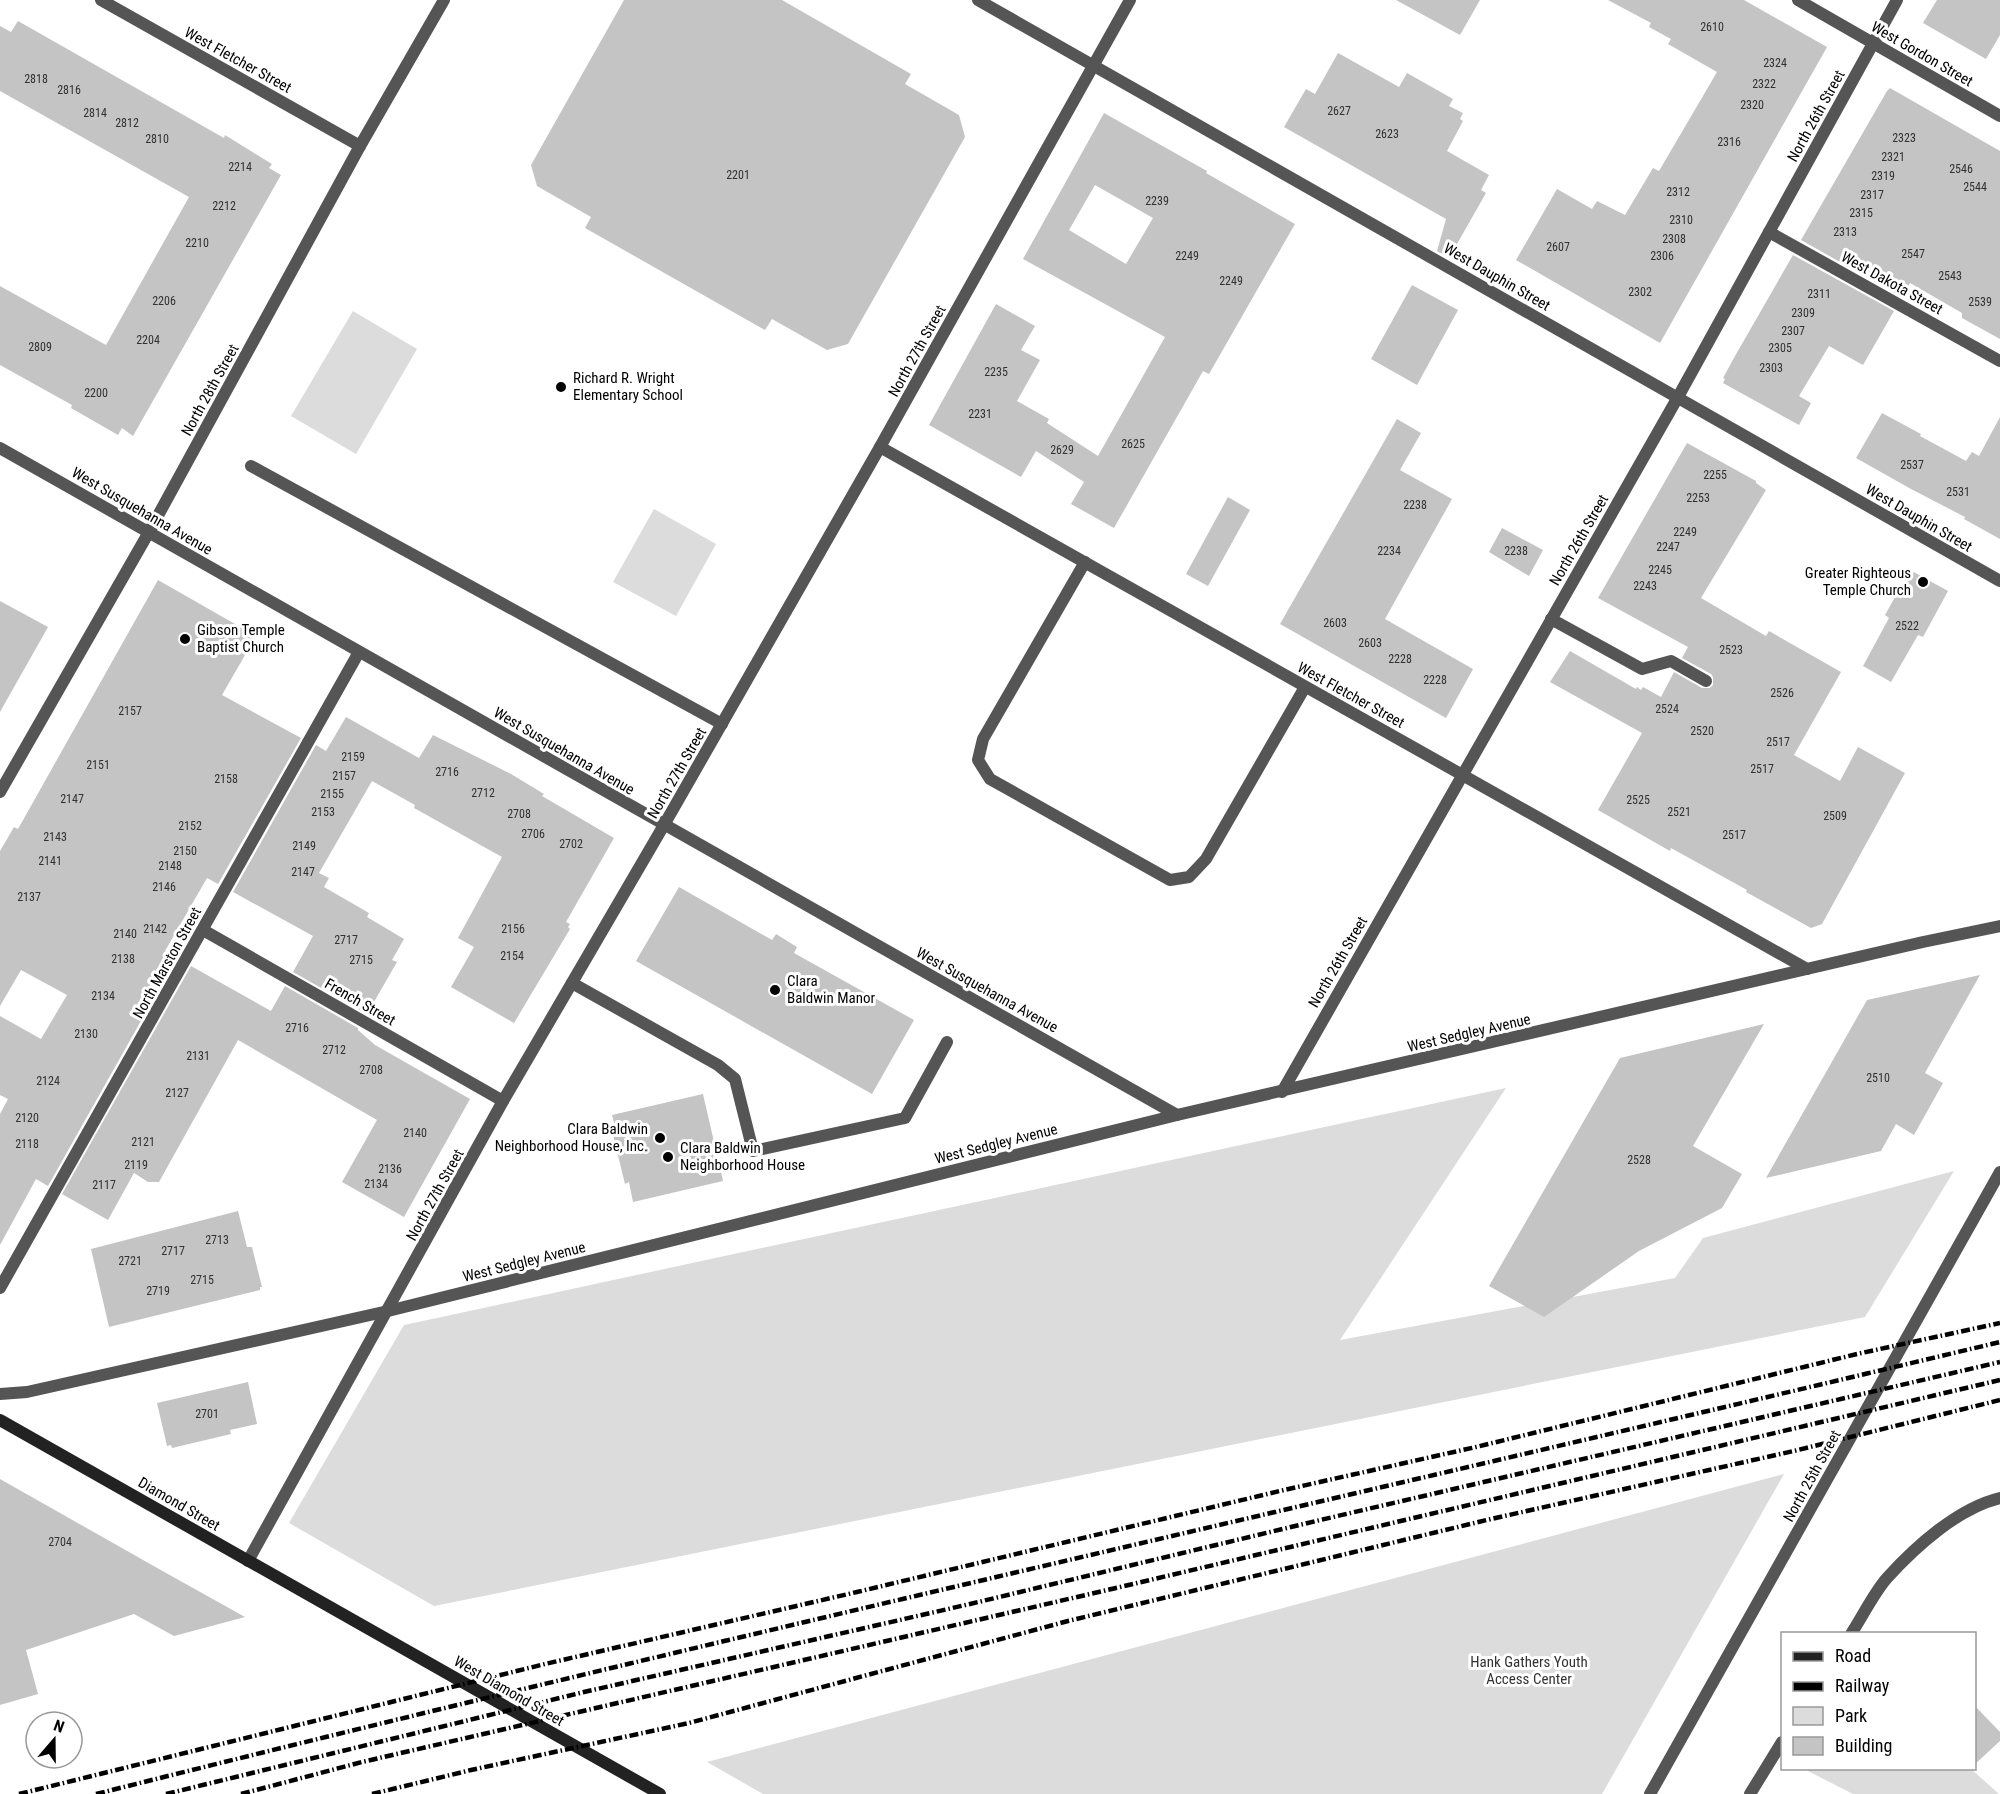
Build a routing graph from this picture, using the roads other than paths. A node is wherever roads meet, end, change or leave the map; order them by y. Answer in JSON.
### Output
{"nodes":[{"id":1,"x":102,"y":0,"type":"edge"},
{"id":2,"x":444,"y":0,"type":"edge"},
{"id":3,"x":978,"y":0,"type":"edge"},
{"id":4,"x":1130,"y":0,"type":"edge"},
{"id":5,"x":1798,"y":0,"type":"edge"},
{"id":6,"x":1897,"y":0,"type":"edge"},
{"id":7,"x":1874,"y":42,"type":"junction"},
{"id":8,"x":1092,"y":65,"type":"junction"},
{"id":9,"x":2000,"y":116,"type":"edge"},
{"id":10,"x":360,"y":146,"type":"junction"},
{"id":11,"x":1769,"y":232,"type":"junction"},
{"id":12,"x":2000,"y":361,"type":"edge"},
{"id":13,"x":1678,"y":397,"type":"junction"},
{"id":14,"x":880,"y":447,"type":"junction"},
{"id":15,"x":0,"y":448,"type":"edge"},
{"id":16,"x":251,"y":466,"type":"dead end"},
{"id":17,"x":149,"y":532,"type":"junction"},
{"id":18,"x":1085,"y":562,"type":"junction"},
{"id":19,"x":2000,"y":581,"type":"edge"},
{"id":20,"x":1551,"y":619,"type":"junction"},
{"id":21,"x":359,"y":652,"type":"junction"},
{"id":22,"x":1706,"y":681,"type":"dead end"},
{"id":23,"x":1305,"y":687,"type":"junction"},
{"id":24,"x":722,"y":724,"type":"junction"},
{"id":25,"x":1462,"y":775,"type":"junction"},
{"id":26,"x":0,"y":792,"type":"edge"},
{"id":27,"x":664,"y":825,"type":"junction"},
{"id":28,"x":2000,"y":926,"type":"edge"},
{"id":29,"x":202,"y":930,"type":"junction"},
{"id":30,"x":1807,"y":969,"type":"junction"},
{"id":31,"x":572,"y":982,"type":"junction"},
{"id":32,"x":947,"y":1042,"type":"dead end"},
{"id":33,"x":1282,"y":1092,"type":"junction"},
{"id":34,"x":503,"y":1101,"type":"junction"},
{"id":35,"x":1178,"y":1114,"type":"junction"},
{"id":36,"x":2000,"y":1172,"type":"edge"},
{"id":37,"x":0,"y":1288,"type":"edge"},
{"id":38,"x":388,"y":1311,"type":"junction"},
{"id":39,"x":0,"y":1394,"type":"edge"},
{"id":40,"x":0,"y":1420,"type":"edge"},
{"id":41,"x":2000,"y":1498,"type":"edge"},
{"id":42,"x":248,"y":1561,"type":"junction"},
{"id":43,"x":344,"y":1615,"type":"joint"},
{"id":44,"x":1852,"y":1632,"type":"edge"},
{"id":45,"x":1781,"y":1744,"type":"edge"},
{"id":46,"x":659,"y":1793,"type":"edge"},
{"id":47,"x":1650,"y":1794,"type":"edge"},
{"id":48,"x":1750,"y":1794,"type":"edge"}],
"edges":[{"from":1,"to":10,"type":"street","name":"West Fletcher Street"},
{"from":2,"to":10,"type":"street","name":"North 28th Street"},
{"from":3,"to":8,"type":"street","name":"West Dauphin Street"},
{"from":4,"to":8,"type":"street","name":"North 27th Street"},
{"from":5,"to":7,"type":"street","name":"West Gordon Street"},
{"from":6,"to":7,"type":"street","name":"North 26th Street"},
{"from":7,"to":9,"type":"street","name":"West Gordon Street"},
{"from":7,"to":11,"type":"street","name":"North 26th Street"},
{"from":8,"to":13,"type":"street","name":"West Dauphin Street"},
{"from":8,"to":14,"type":"street","name":"North 27th Street"},
{"from":10,"to":17,"type":"street","name":"North 28th Street"},
{"from":11,"to":12,"type":"street","name":"West Dakota Street"},
{"from":11,"to":13,"type":"street","name":"North 26th Street"},
{"from":13,"to":19,"type":"street","name":"West Dauphin Street"},
{"from":13,"to":20,"type":"street","name":"North 26th Street"},
{"from":14,"to":18,"type":"street","name":"West Fletcher Street"},
{"from":14,"to":24,"type":"street","name":"North 27th Street"},
{"from":15,"to":17,"type":"street","name":"West Susquehanna Avenue"},
{"from":16,"to":24,"type":"street"},
{"from":17,"to":21,"type":"street","name":"West Susquehanna Avenue"},
{"from":17,"to":26,"type":"street","name":"North 28th Street"},
{"from":18,"to":23,"type":"street","name":"West Fletcher Street"},
{"from":18,"to":23,"type":"street"},
{"from":20,"to":22,"type":"street"},
{"from":20,"to":25,"type":"street","name":"North 26th Street"},
{"from":21,"to":27,"type":"street","name":"West Susquehanna Avenue"},
{"from":21,"to":29,"type":"street","name":"North Marston Street"},
{"from":23,"to":25,"type":"street","name":"West Fletcher Street"},
{"from":24,"to":27,"type":"street","name":"North 27th Street"},
{"from":25,"to":30,"type":"street","name":"West Fletcher Street"},
{"from":25,"to":33,"type":"street","name":"North 26th Street"},
{"from":27,"to":31,"type":"street","name":"North 27th Street"},
{"from":27,"to":35,"type":"street","name":"West Susquehanna Avenue"},
{"from":28,"to":30,"type":"street","name":"West Sedgley Avenue"},
{"from":29,"to":34,"type":"street","name":"French Street"},
{"from":29,"to":37,"type":"street","name":"North Marston Street"},
{"from":30,"to":33,"type":"street","name":"West Sedgley Avenue"},
{"from":31,"to":32,"type":"street"},
{"from":31,"to":34,"type":"street","name":"North 27th Street"},
{"from":33,"to":35,"type":"street","name":"West Sedgley Avenue"},
{"from":34,"to":38,"type":"street","name":"North 27th Street"},
{"from":35,"to":38,"type":"street","name":"West Sedgley Avenue"},
{"from":36,"to":47,"type":"street","name":"North 25th Street"},
{"from":38,"to":39,"type":"street","name":"West Sedgley Avenue"},
{"from":38,"to":42,"type":"street","name":"North 27th Street"},
{"from":40,"to":42,"type":"main road","name":"Diamond Street"},
{"from":41,"to":44,"type":"street"},
{"from":42,"to":43,"type":"main road","name":"Diamond Street"},
{"from":43,"to":46,"type":"main road","name":"West Diamond Street"},
{"from":45,"to":48,"type":"street"}]}
